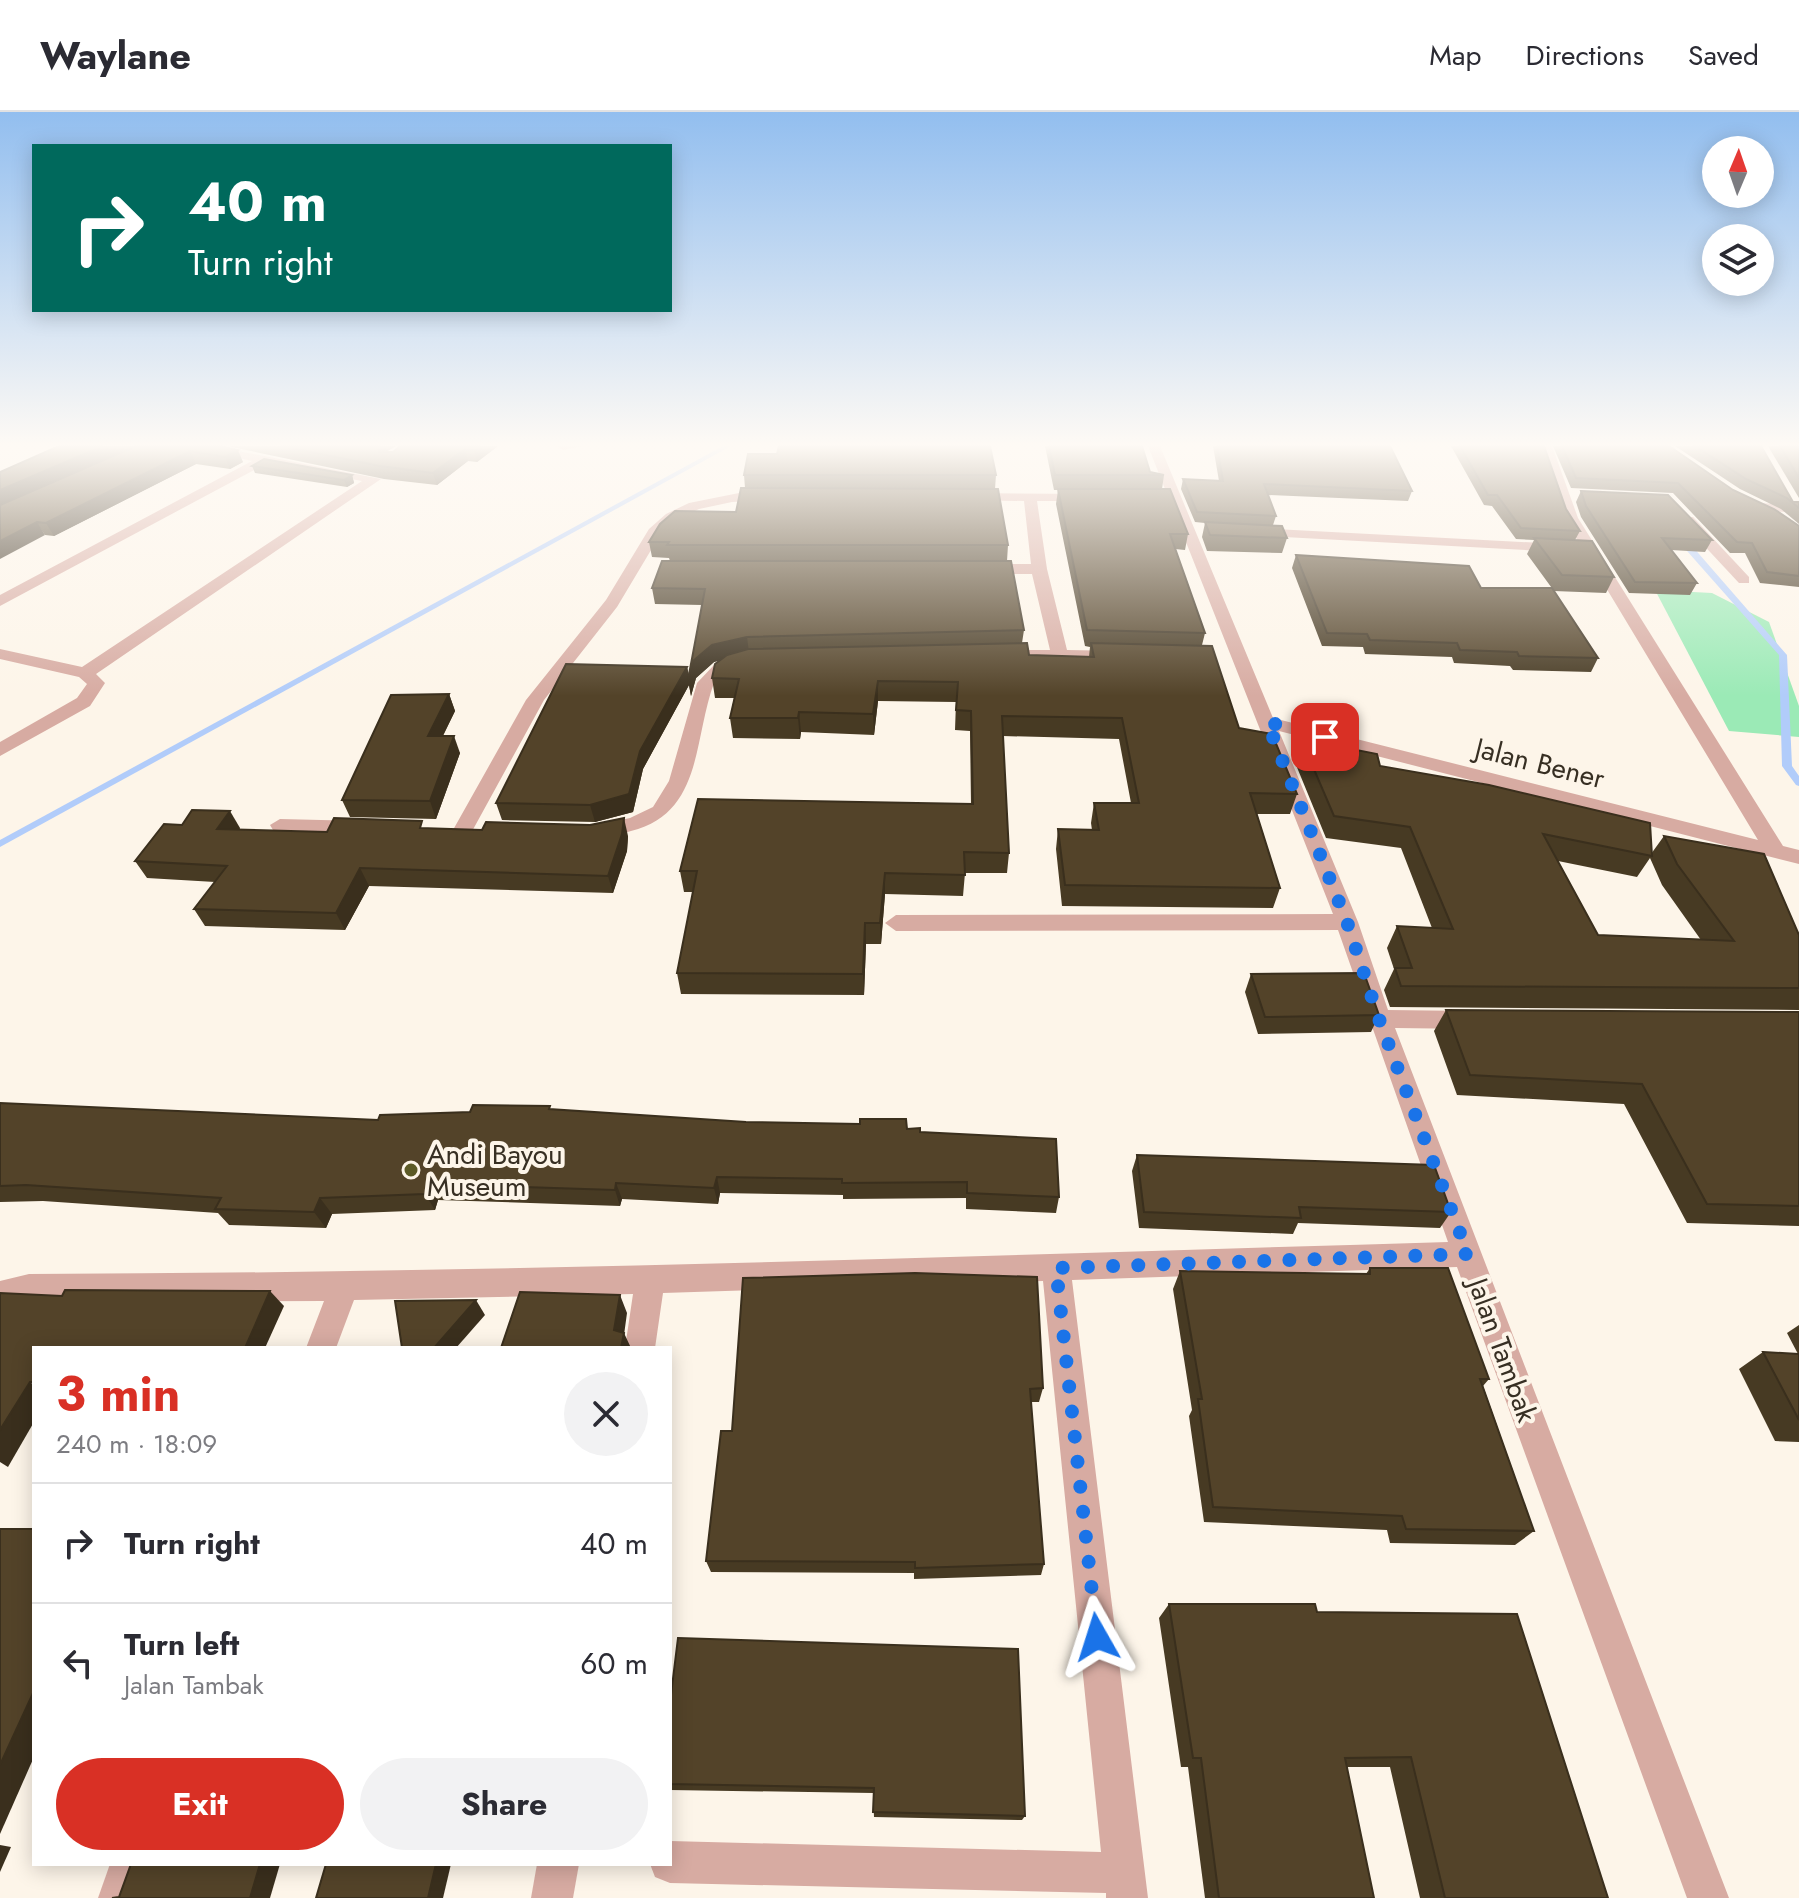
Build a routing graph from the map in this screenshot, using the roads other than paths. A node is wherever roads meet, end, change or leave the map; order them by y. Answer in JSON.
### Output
{"nodes":[{"id":1,"x":134,"y":529,"type":"edge"},
{"id":2,"x":299,"y":529,"type":"edge"},
{"id":3,"x":658,"y":529,"type":"edge"},
{"id":4,"x":1034,"y":529,"type":"edge"},
{"id":5,"x":1195,"y":529,"type":"edge"},
{"id":6,"x":1579,"y":529,"type":"edge"},
{"id":7,"x":1697,"y":529,"type":"edge"},
{"id":8,"x":1234,"y":531,"type":"edge"},
{"id":9,"x":1593,"y":550,"type":"junction"},
{"id":10,"x":961,"y":569,"type":"edge"},
{"id":11,"x":1039,"y":569,"type":"junction"},
{"id":12,"x":1744,"y":580,"type":"dead end"},
{"id":13,"x":0,"y":601,"type":"edge"},
{"id":14,"x":0,"y":654,"type":"edge"},
{"id":15,"x":1059,"y":654,"type":"junction"},
{"id":16,"x":982,"y":656,"type":"edge"},
{"id":17,"x":1139,"y":656,"type":"edge"},
{"id":18,"x":765,"y":661,"type":"edge"},
{"id":19,"x":85,"y":673,"type":"junction"},
{"id":20,"x":1267,"y":722,"type":"junction"},
{"id":21,"x":0,"y":750,"type":"edge"},
{"id":22,"x":280,"y":825,"type":"dead end"},
{"id":23,"x":387,"y":828,"type":"edge"},
{"id":24,"x":493,"y":831,"type":"edge"},
{"id":25,"x":580,"y":832,"type":"edge"},
{"id":26,"x":1775,"y":850,"type":"junction"},
{"id":27,"x":1799,"y":857,"type":"edge"},
{"id":28,"x":1347,"y":922,"type":"junction"},
{"id":29,"x":896,"y":923,"type":"dead end"},
{"id":30,"x":1379,"y":1019,"type":"junction"},
{"id":31,"x":1495,"y":1020,"type":"edge"},
{"id":32,"x":1468,"y":1254,"type":"junction"},
{"id":33,"x":1056,"y":1268,"type":"junction"},
{"id":34,"x":650,"y":1280,"type":"junction"},
{"id":35,"x":344,"y":1287,"type":"junction"},
{"id":36,"x":0,"y":1295,"type":"edge"},
{"id":37,"x":322,"y":1346,"type":"edge"},
{"id":38,"x":640,"y":1346,"type":"edge"},
{"id":39,"x":672,"y":1862,"type":"edge"},
{"id":40,"x":130,"y":1866,"type":"edge"},
{"id":41,"x":558,"y":1866,"type":"edge"},
{"id":42,"x":1125,"y":1885,"type":"edge"},
{"id":43,"x":119,"y":1898,"type":"edge"},
{"id":44,"x":552,"y":1898,"type":"edge"},
{"id":45,"x":1708,"y":1898,"type":"edge"}],
"edges":[{"from":1,"to":13,"type":"street"},
{"from":2,"to":19,"type":"street"},
{"from":3,"to":24,"type":"street"},
{"from":4,"to":11,"type":"street"},
{"from":5,"to":20,"type":"street","name":"Jalan Tambak"},
{"from":6,"to":9,"type":"street"},
{"from":7,"to":12,"type":"street"},
{"from":8,"to":9,"type":"street"},
{"from":9,"to":26,"type":"street"},
{"from":10,"to":11,"type":"street"},
{"from":11,"to":15,"type":"street"},
{"from":14,"to":19,"type":"street"},
{"from":15,"to":16,"type":"street"},
{"from":15,"to":17,"type":"street"},
{"from":18,"to":25,"type":"street"},
{"from":19,"to":21,"type":"street"},
{"from":20,"to":26,"type":"street","name":"Jalan Bener"},
{"from":20,"to":28,"type":"street","name":"Jalan Tambak"},
{"from":22,"to":23,"type":"street"},
{"from":26,"to":27,"type":"street","name":"Jalan Bener"},
{"from":28,"to":29,"type":"street"},
{"from":28,"to":30,"type":"street","name":"Jalan Tambak"},
{"from":30,"to":31,"type":"street"},
{"from":30,"to":32,"type":"street","name":"Jalan Tambak"},
{"from":32,"to":33,"type":"street"},
{"from":32,"to":45,"type":"street","name":"Jalan Tambak"},
{"from":33,"to":34,"type":"street"},
{"from":33,"to":42,"type":"street"},
{"from":34,"to":35,"type":"street"},
{"from":34,"to":38,"type":"street"},
{"from":35,"to":36,"type":"street"},
{"from":35,"to":37,"type":"street"},
{"from":39,"to":42,"type":"street"},
{"from":40,"to":43,"type":"street"},
{"from":41,"to":44,"type":"street"}]}
